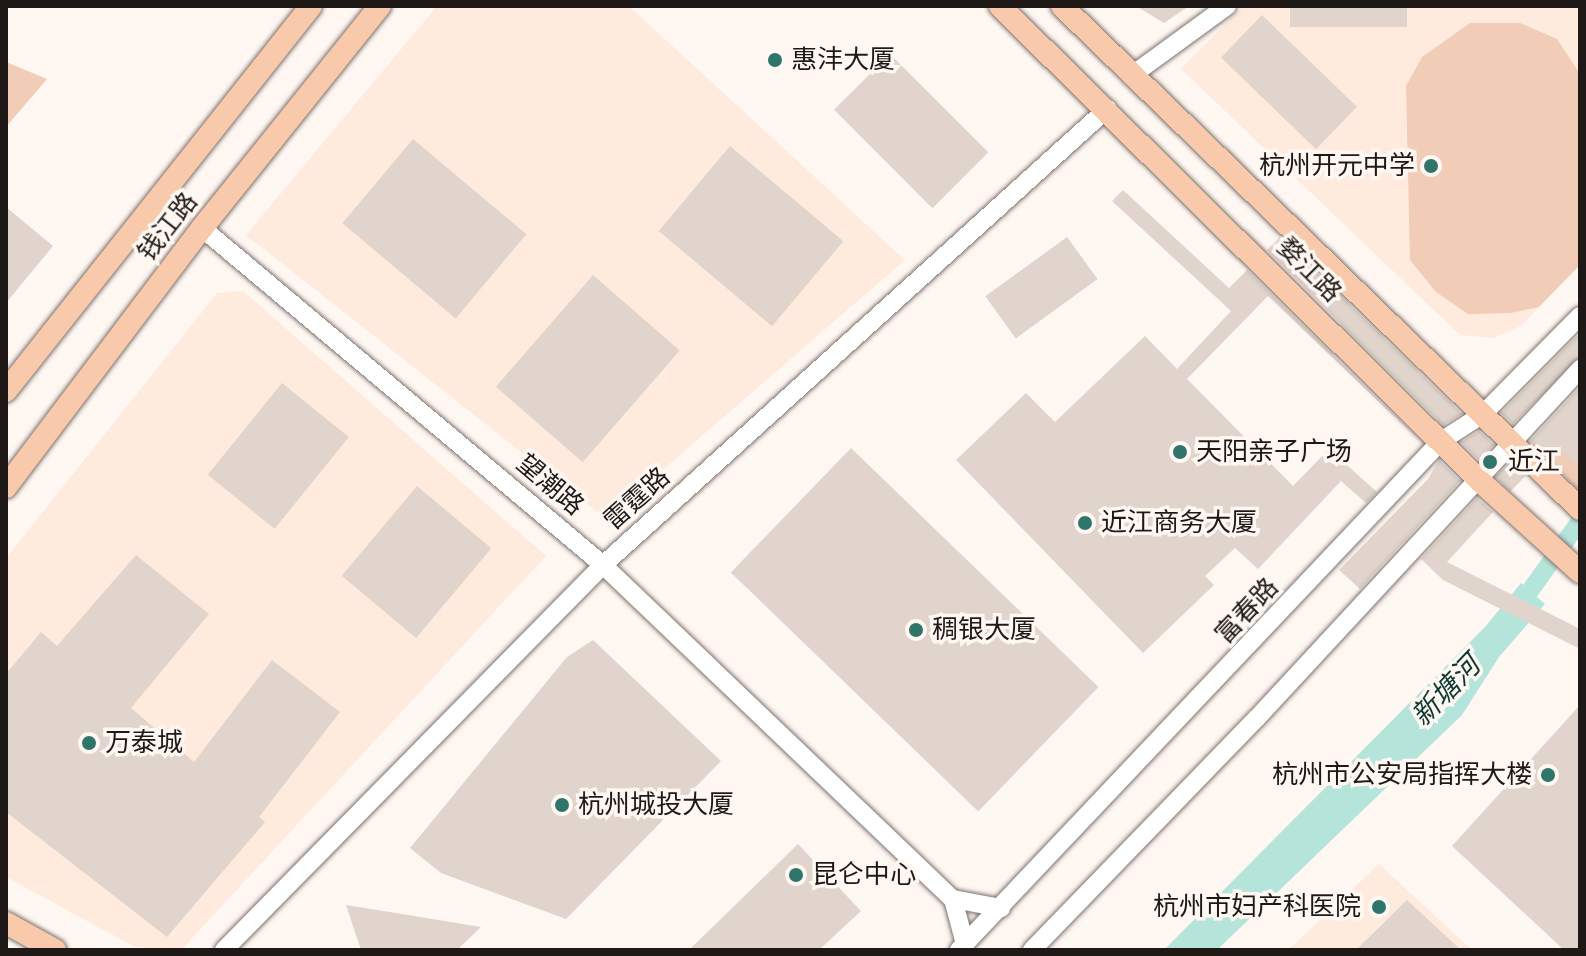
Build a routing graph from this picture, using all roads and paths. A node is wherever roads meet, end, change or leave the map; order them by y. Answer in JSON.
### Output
{"nodes":[{"id":1,"x":311,"y":6,"type":"edge"},
{"id":2,"x":380,"y":6,"type":"edge"},
{"id":3,"x":1000,"y":6,"type":"edge"},
{"id":4,"x":1062,"y":6,"type":"edge"},
{"id":5,"x":1227,"y":6,"type":"edge"},
{"id":6,"x":1131,"y":76,"type":"junction"},
{"id":7,"x":1107,"y":109,"type":"junction"},
{"id":8,"x":202,"y":228,"type":"junction"},
{"id":9,"x":1580,"y":316,"type":"edge"},
{"id":10,"x":1580,"y":369,"type":"edge"},
{"id":11,"x":6,"y":391,"type":"edge"},
{"id":12,"x":1483,"y":414,"type":"junction"},
{"id":13,"x":1441,"y":441,"type":"junction"},
{"id":14,"x":1512,"y":441,"type":"junction"},
{"id":15,"x":1480,"y":481,"type":"junction"},
{"id":16,"x":6,"y":487,"type":"edge"},
{"id":17,"x":1574,"y":503,"type":"edge"},
{"id":18,"x":603,"y":565,"type":"junction"},
{"id":19,"x":1575,"y":568,"type":"edge"},
{"id":20,"x":953,"y":899,"type":"junction"},
{"id":21,"x":1001,"y":908,"type":"junction"},
{"id":22,"x":6,"y":923,"type":"edge"},
{"id":23,"x":962,"y":947,"type":"edge"},
{"id":24,"x":1036,"y":948,"type":"edge"},
{"id":25,"x":55,"y":950,"type":"edge"},
{"id":26,"x":224,"y":950,"type":"edge"}],
"edges":[{"from":1,"to":11,"type":"main road","name":"钱江路"},
{"from":2,"to":8,"type":"main road","name":"钱江路"},
{"from":3,"to":7,"type":"main road","name":"婺江路"},
{"from":4,"to":6,"type":"main road","name":"婺江路"},
{"from":5,"to":6,"type":"street"},
{"from":6,"to":12,"type":"main road","name":"婺江路"},
{"from":7,"to":13,"type":"main road","name":"婺江路"},
{"from":7,"to":18,"type":"street","name":"雷霆路"},
{"from":8,"to":16,"type":"main road","name":"钱江路"},
{"from":8,"to":18,"type":"street","name":"望潮路"},
{"from":9,"to":12,"type":"street","name":"富春路"},
{"from":10,"to":14,"type":"street"},
{"from":12,"to":13,"type":"street","name":"富春路"},
{"from":12,"to":14,"type":"main road","name":"婺江路"},
{"from":13,"to":15,"type":"main road","name":"婺江路"},
{"from":13,"to":21,"type":"street","name":"富春路"},
{"from":14,"to":15,"type":"street"},
{"from":14,"to":17,"type":"main road","name":"婺江路"},
{"from":15,"to":19,"type":"main road","name":"婺江路"},
{"from":15,"to":24,"type":"street"},
{"from":18,"to":20,"type":"street","name":"望潮路"},
{"from":18,"to":26,"type":"street","name":"雷霆路"},
{"from":20,"to":21,"type":"street"},
{"from":20,"to":23,"type":"street"},
{"from":21,"to":23,"type":"street","name":"富春路"},
{"from":22,"to":25,"type":"main road"}]}
